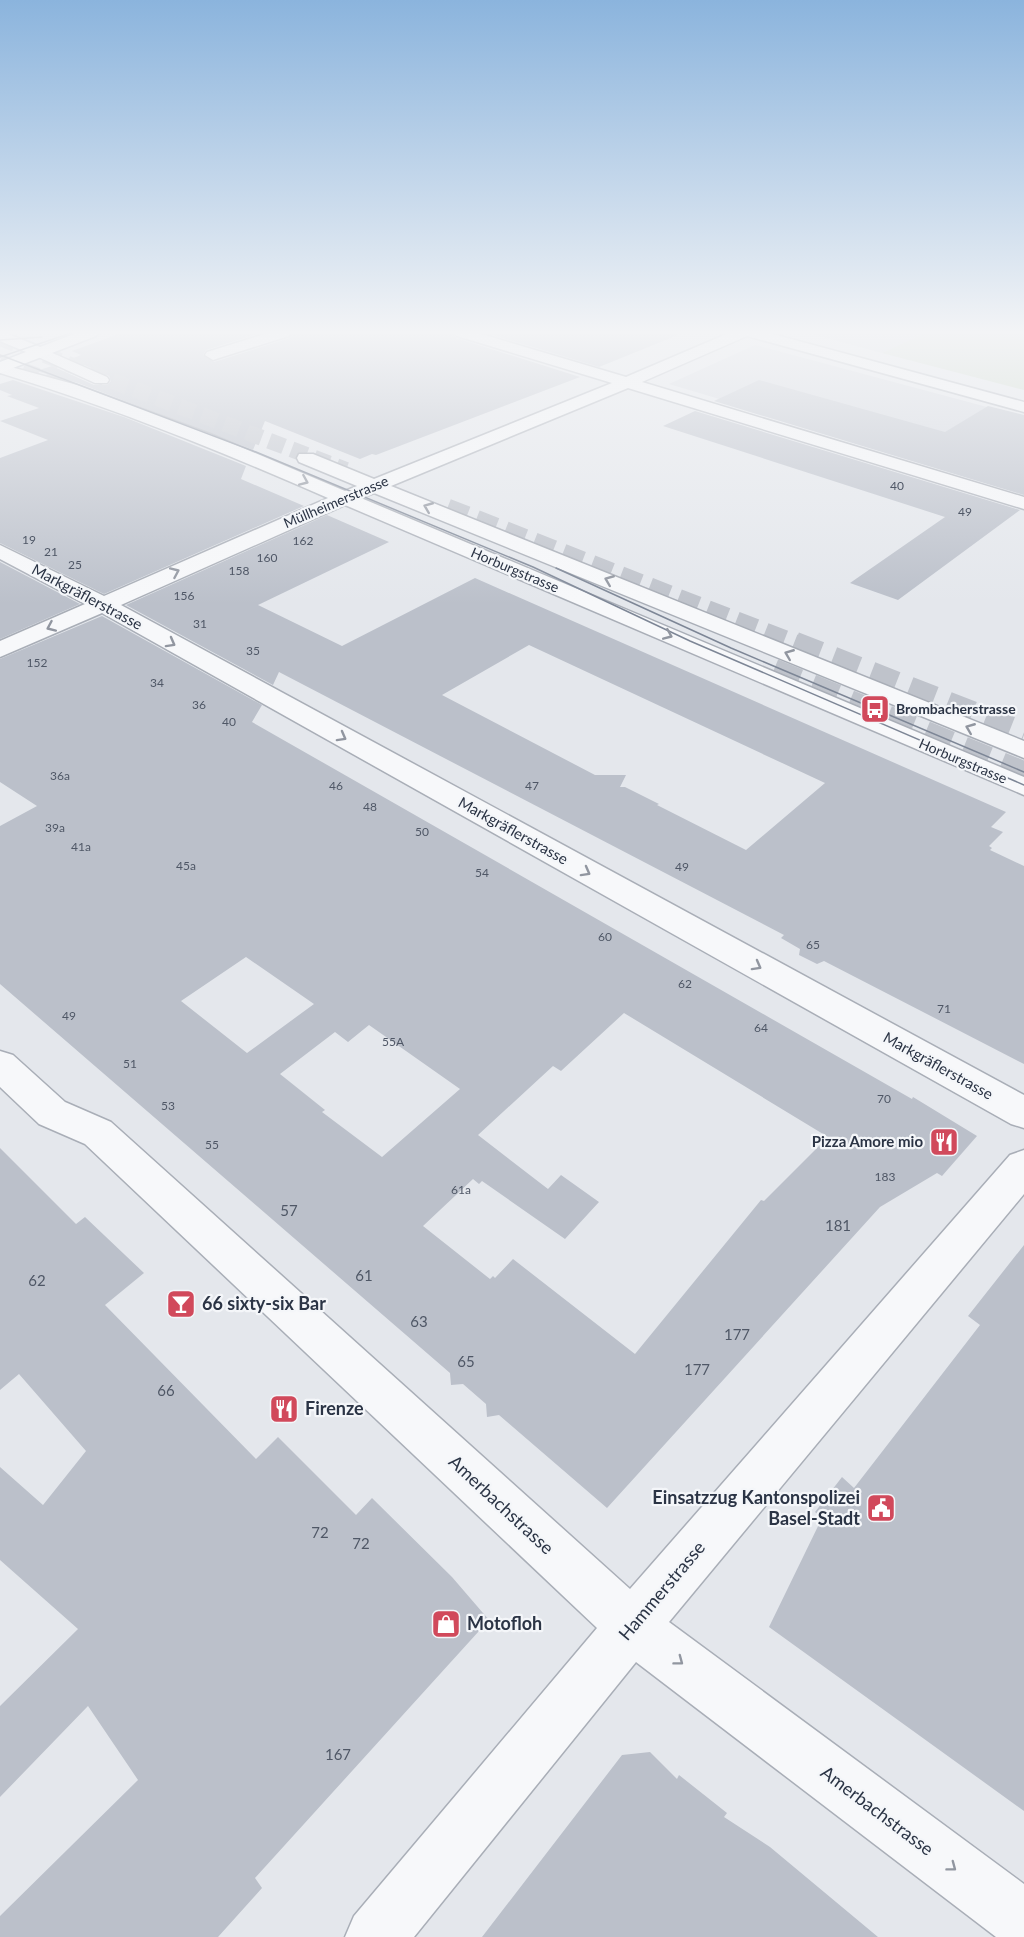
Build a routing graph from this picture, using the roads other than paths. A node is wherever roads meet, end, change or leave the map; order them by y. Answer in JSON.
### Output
{"nodes":[{"id":1,"x":165,"y":423,"type":"edge"},
{"id":2,"x":219,"y":423,"type":"edge"},
{"id":3,"x":527,"y":423,"type":"edge"},
{"id":4,"x":761,"y":423,"type":"edge"},
{"id":5,"x":264,"y":441,"type":"dead end"},
{"id":6,"x":285,"y":449,"type":"dead end"},
{"id":7,"x":374,"y":485,"type":"junction"},
{"id":8,"x":344,"y":498,"type":"junction"},
{"id":9,"x":1024,"y":503,"type":"edge"},
{"id":10,"x":0,"y":551,"type":"edge"},
{"id":11,"x":102,"y":604,"type":"junction"},
{"id":12,"x":0,"y":650,"type":"edge"},
{"id":13,"x":1024,"y":750,"type":"edge"},
{"id":14,"x":1024,"y":787,"type":"edge"},
{"id":15,"x":0,"y":1065,"type":"edge"},
{"id":16,"x":1024,"y":1113,"type":"edge"},
{"id":17,"x":1024,"y":1166,"type":"edge"},
{"id":18,"x":632,"y":1626,"type":"junction"},
{"id":19,"x":1024,"y":1921,"type":"edge"},
{"id":20,"x":375,"y":1937,"type":"edge"}],
"edges":[{"from":1,"to":8,"type":"street","name":"Horburgstrasse","one_way":true},
{"from":2,"to":5,"type":"street"},
{"from":3,"to":7,"type":"street","name":"Müllheimerstrasse"},
{"from":4,"to":9,"type":"street"},
{"from":6,"to":7,"type":"street","name":"Horburgstrasse"},
{"from":7,"to":8,"type":"street","name":"Müllheimerstrasse"},
{"from":13,"to":7,"type":"street","name":"Horburgstrasse","one_way":true},
{"from":11,"to":8,"type":"street","name":"Müllheimerstrasse","one_way":true},
{"from":8,"to":14,"type":"street","name":"Horburgstrasse","one_way":true},
{"from":10,"to":11,"type":"street","name":"Markgräflerstrasse"},
{"from":11,"to":12,"type":"street","name":"Müllheimerstrasse","one_way":true},
{"from":11,"to":16,"type":"street","name":"Markgräflerstrasse","one_way":true},
{"from":15,"to":18,"type":"street","name":"Amerbachstrasse"},
{"from":17,"to":18,"type":"street","name":"Hammerstrasse"},
{"from":18,"to":19,"type":"street","name":"Amerbachstrasse","one_way":true},
{"from":18,"to":20,"type":"street","name":"Hammerstrasse"}]}
